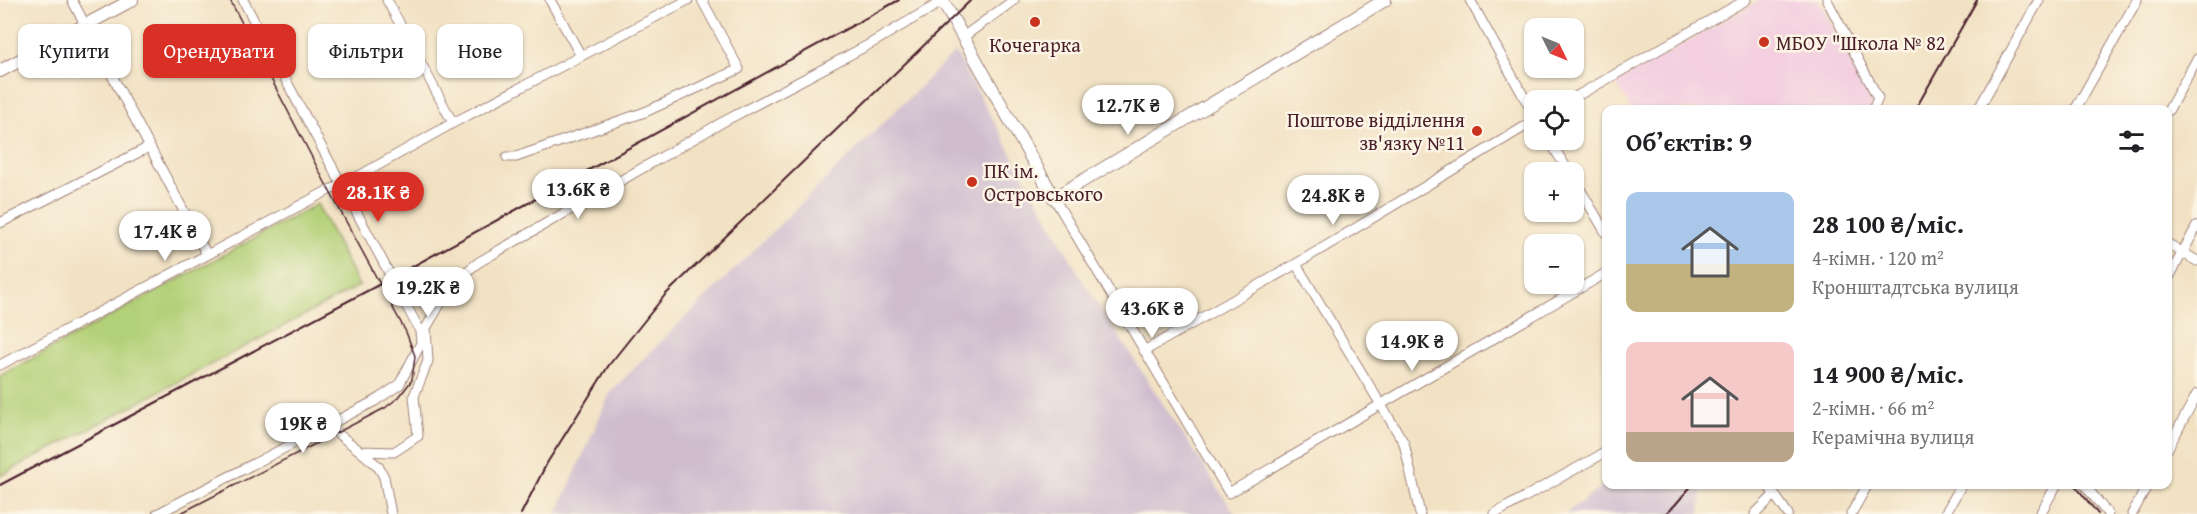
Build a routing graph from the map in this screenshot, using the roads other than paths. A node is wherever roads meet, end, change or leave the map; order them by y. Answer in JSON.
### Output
{"nodes":[{"id":1,"x":72,"y":0,"type":"edge"},
{"id":2,"x":132,"y":0,"type":"edge"},
{"id":3,"x":243,"y":0,"type":"edge"},
{"id":4,"x":387,"y":0,"type":"edge"},
{"id":5,"x":550,"y":0,"type":"edge"},
{"id":6,"x":688,"y":0,"type":"edge"},
{"id":7,"x":702,"y":0,"type":"edge"},
{"id":8,"x":1014,"y":0,"type":"edge"},
{"id":9,"x":1385,"y":0,"type":"edge"},
{"id":10,"x":1470,"y":0,"type":"edge"},
{"id":11,"x":1827,"y":0,"type":"edge"},
{"id":12,"x":2039,"y":0,"type":"edge"},
{"id":13,"x":2137,"y":0,"type":"edge"},
{"id":14,"x":943,"y":1,"type":"edge"},
{"id":15,"x":1741,"y":1,"type":"edge"},
{"id":16,"x":84,"y":24,"type":"edge"},
{"id":17,"x":87,"y":24,"type":"edge"},
{"id":18,"x":963,"y":37,"type":"junction"},
{"id":19,"x":581,"y":56,"type":"junction"},
{"id":20,"x":2197,"y":59,"type":"edge"},
{"id":21,"x":18,"y":61,"type":"edge"},
{"id":22,"x":0,"y":71,"type":"edge"},
{"id":23,"x":113,"y":78,"type":"edge"},
{"id":24,"x":1584,"y":92,"type":"edge"},
{"id":25,"x":1524,"y":97,"type":"edge"},
{"id":26,"x":1875,"y":105,"type":"edge"},
{"id":27,"x":1981,"y":105,"type":"edge"},
{"id":28,"x":2078,"y":105,"type":"edge"},
{"id":29,"x":2171,"y":105,"type":"edge"},
{"id":30,"x":453,"y":123,"type":"junction"},
{"id":31,"x":1524,"y":127,"type":"edge"},
{"id":32,"x":149,"y":147,"type":"junction"},
{"id":33,"x":507,"y":157,"type":"dead end"},
{"id":34,"x":343,"y":185,"type":"junction"},
{"id":35,"x":1584,"y":196,"type":"edge"},
{"id":36,"x":1054,"y":198,"type":"junction"},
{"id":37,"x":0,"y":223,"type":"edge"},
{"id":38,"x":1602,"y":226,"type":"edge"},
{"id":39,"x":2197,"y":226,"type":"edge"},
{"id":40,"x":2172,"y":247,"type":"edge"},
{"id":41,"x":2182,"y":253,"type":"junction"},
{"id":42,"x":207,"y":255,"type":"junction"},
{"id":43,"x":2197,"y":261,"type":"edge"},
{"id":44,"x":1296,"y":264,"type":"junction"},
{"id":45,"x":2172,"y":272,"type":"edge"},
{"id":46,"x":1602,"y":275,"type":"edge"},
{"id":47,"x":1144,"y":351,"type":"junction"},
{"id":48,"x":0,"y":365,"type":"edge"},
{"id":49,"x":2197,"y":394,"type":"edge"},
{"id":50,"x":1382,"y":406,"type":"junction"},
{"id":51,"x":328,"y":426,"type":"junction"},
{"id":52,"x":2172,"y":441,"type":"edge"},
{"id":53,"x":360,"y":451,"type":"junction"},
{"id":54,"x":1602,"y":454,"type":"edge"},
{"id":55,"x":1770,"y":489,"type":"edge"},
{"id":56,"x":1865,"y":489,"type":"edge"},
{"id":57,"x":1959,"y":489,"type":"edge"},
{"id":58,"x":2054,"y":489,"type":"edge"},
{"id":59,"x":2088,"y":489,"type":"edge"},
{"id":60,"x":2145,"y":489,"type":"edge"},
{"id":61,"x":1774,"y":495,"type":"junction"},
{"id":62,"x":391,"y":509,"type":"edge"},
{"id":63,"x":157,"y":514,"type":"edge"},
{"id":64,"x":1420,"y":514,"type":"edge"},
{"id":65,"x":1494,"y":514,"type":"edge"},
{"id":66,"x":1755,"y":514,"type":"edge"},
{"id":67,"x":1788,"y":514,"type":"edge"},
{"id":68,"x":1851,"y":514,"type":"edge"},
{"id":69,"x":1945,"y":514,"type":"edge"},
{"id":70,"x":2040,"y":514,"type":"edge"},
{"id":71,"x":2108,"y":514,"type":"edge"},
{"id":72,"x":2132,"y":514,"type":"edge"}],
"edges":[{"from":1,"to":16,"type":"street"},
{"from":2,"to":17,"type":"main road"},
{"from":3,"to":34,"type":"street"},
{"from":4,"to":30,"type":"street"},
{"from":5,"to":19,"type":"street"},
{"from":6,"to":19,"type":"street"},
{"from":7,"to":33,"type":"street"},
{"from":8,"to":18,"type":"street"},
{"from":9,"to":36,"type":"main road"},
{"from":10,"to":25,"type":"street"},
{"from":11,"to":26,"type":"street"},
{"from":12,"to":27,"type":"street"},
{"from":13,"to":28,"type":"street"},
{"from":14,"to":18,"type":"main road"},
{"from":14,"to":53,"type":"street"},
{"from":15,"to":24,"type":"street"},
{"from":18,"to":36,"type":"main road"},
{"from":19,"to":30,"type":"street"},
{"from":20,"to":29,"type":"street"},
{"from":21,"to":22,"type":"main road"},
{"from":23,"to":32,"type":"street"},
{"from":30,"to":34,"type":"street"},
{"from":31,"to":44,"type":"street"},
{"from":32,"to":37,"type":"street"},
{"from":32,"to":42,"type":"street"},
{"from":34,"to":42,"type":"street"},
{"from":34,"to":51,"type":"street","bridge":true},
{"from":35,"to":38,"type":"street"},
{"from":36,"to":47,"type":"street"},
{"from":39,"to":41,"type":"street"},
{"from":40,"to":41,"type":"street"},
{"from":41,"to":43,"type":"street"},
{"from":41,"to":45,"type":"street"},
{"from":42,"to":48,"type":"street"},
{"from":44,"to":47,"type":"street"},
{"from":44,"to":50,"type":"street"},
{"from":46,"to":50,"type":"street"},
{"from":47,"to":50,"type":"street"},
{"from":49,"to":52,"type":"street"},
{"from":50,"to":64,"type":"street"},
{"from":51,"to":53,"type":"street"},
{"from":51,"to":63,"type":"street"},
{"from":53,"to":62,"type":"street"},
{"from":54,"to":65,"type":"street"},
{"from":55,"to":61,"type":"street"},
{"from":56,"to":68,"type":"street"},
{"from":57,"to":69,"type":"street"},
{"from":58,"to":70,"type":"street"},
{"from":59,"to":71,"type":"street"},
{"from":60,"to":72,"type":"street"},
{"from":61,"to":66,"type":"street"},
{"from":61,"to":67,"type":"street"}]}
